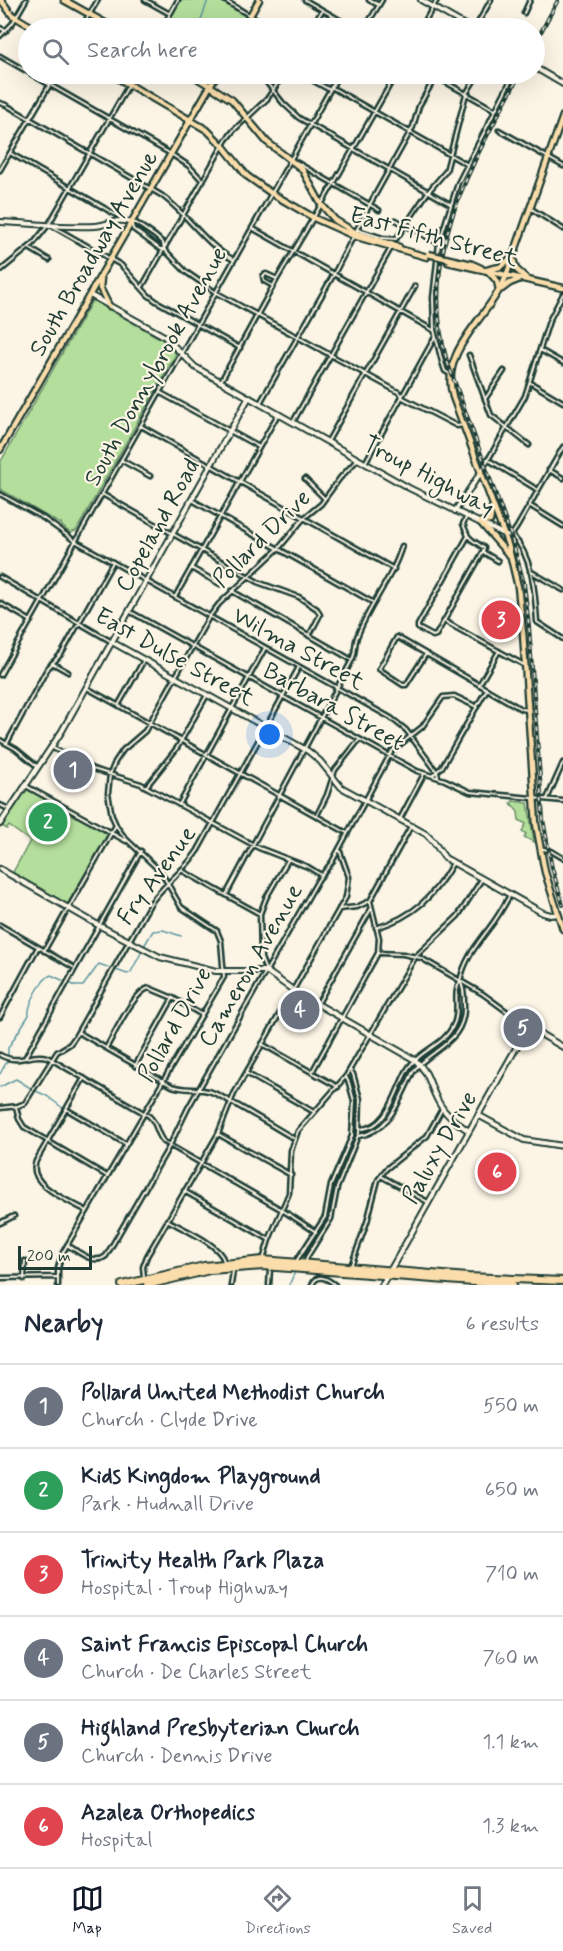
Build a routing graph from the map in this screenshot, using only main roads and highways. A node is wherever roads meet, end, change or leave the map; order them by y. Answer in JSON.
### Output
{"nodes":[{"id":1,"x":1,"y":0,"type":"edge"},
{"id":2,"x":64,"y":0,"type":"edge"},
{"id":3,"x":259,"y":0,"type":"edge"},
{"id":4,"x":96,"y":18,"type":"edge"},
{"id":5,"x":248,"y":18,"type":"edge"},
{"id":6,"x":18,"y":19,"type":"edge"},
{"id":7,"x":129,"y":84,"type":"edge"},
{"id":8,"x":210,"y":85,"type":"joint"},
{"id":9,"x":563,"y":116,"type":"edge"},
{"id":10,"x":190,"y":119,"type":"junction"},
{"id":11,"x":356,"y":233,"type":"junction"},
{"id":12,"x":428,"y":255,"type":"junction"},
{"id":13,"x":513,"y":256,"type":"junction"},
{"id":14,"x":485,"y":269,"type":"junction"},
{"id":15,"x":101,"y":274,"type":"junction"},
{"id":16,"x":507,"y":274,"type":"junction"},
{"id":17,"x":526,"y":279,"type":"junction"},
{"id":18,"x":563,"y":288,"type":"edge"},
{"id":19,"x":499,"y":292,"type":"junction"},
{"id":20,"x":109,"y":306,"type":"road end"},
{"id":21,"x":0,"y":450,"type":"edge"},
{"id":22,"x":493,"y":505,"type":"junction"},
{"id":23,"x":511,"y":557,"type":"junction"},
{"id":24,"x":563,"y":928,"type":"edge"},
{"id":25,"x":232,"y":1264,"type":"junction"},
{"id":26,"x":201,"y":1267,"type":"junction"},
{"id":27,"x":389,"y":1272,"type":"junction"},
{"id":28,"x":562,"y":1281,"type":"edge"},
{"id":29,"x":146,"y":1282,"type":"edge"},
{"id":30,"x":159,"y":1282,"type":"junction"},
{"id":31,"x":130,"y":1284,"type":"edge"},
{"id":32,"x":492,"y":1284,"type":"edge"},
{"id":33,"x":122,"y":1285,"type":"edge"},
{"id":34,"x":513,"y":1285,"type":"edge"}],
"edges":[{"from":1,"to":6,"type":"main road"},
{"from":2,"to":4,"type":"main road"},
{"from":3,"to":5,"type":"main road"},
{"from":7,"to":10,"type":"main road","name":"East Fifth Street"},
{"from":8,"to":10,"type":"main road","name":"South Broadway Avenue"},
{"from":8,"to":11,"type":"main road","name":"East Fifth Street"},
{"from":9,"to":13,"type":"main road"},
{"from":10,"to":11,"type":"main road","name":"East Fifth Street"},
{"from":10,"to":15,"type":"main road","name":"South Broadway Avenue"},
{"from":11,"to":12,"type":"main road","name":"East Fifth Street"},
{"from":11,"to":12,"type":"main road","name":"East Fifth Street"},
{"from":12,"to":14,"type":"main road","name":"East Fifth Street","bridge":true},
{"from":13,"to":14,"type":"main road"},
{"from":13,"to":16,"type":"main road"},
{"from":13,"to":17,"type":"main road"},
{"from":14,"to":16,"type":"main road","name":"East Fifth Street"},
{"from":14,"to":19,"type":"main road"},
{"from":15,"to":20,"type":"main road"},
{"from":15,"to":21,"type":"main road","name":"South Broadway Avenue"},
{"from":16,"to":17,"type":"main road","name":"East Fifth Street"},
{"from":16,"to":19,"type":"main road"},
{"from":17,"to":18,"type":"main road","name":"East Fifth Street"},
{"from":17,"to":19,"type":"main road"},
{"from":19,"to":22,"type":"main road"},
{"from":22,"to":23,"type":"main road","name":"Troup Highway"},
{"from":22,"to":23,"type":"main road"},
{"from":23,"to":24,"type":"main road","name":"Troup Highway"},
{"from":25,"to":26,"type":"highway"},
{"from":25,"to":27,"type":"highway"},
{"from":25,"to":27,"type":"highway"},
{"from":25,"to":30,"type":"highway"},
{"from":26,"to":29,"type":"highway"},
{"from":26,"to":30,"type":"highway"},
{"from":27,"to":28,"type":"highway"},
{"from":27,"to":32,"type":"highway"},
{"from":29,"to":30,"type":"highway"},
{"from":29,"to":31,"type":"highway"},
{"from":31,"to":33,"type":"highway"},
{"from":32,"to":34,"type":"highway"}]}
